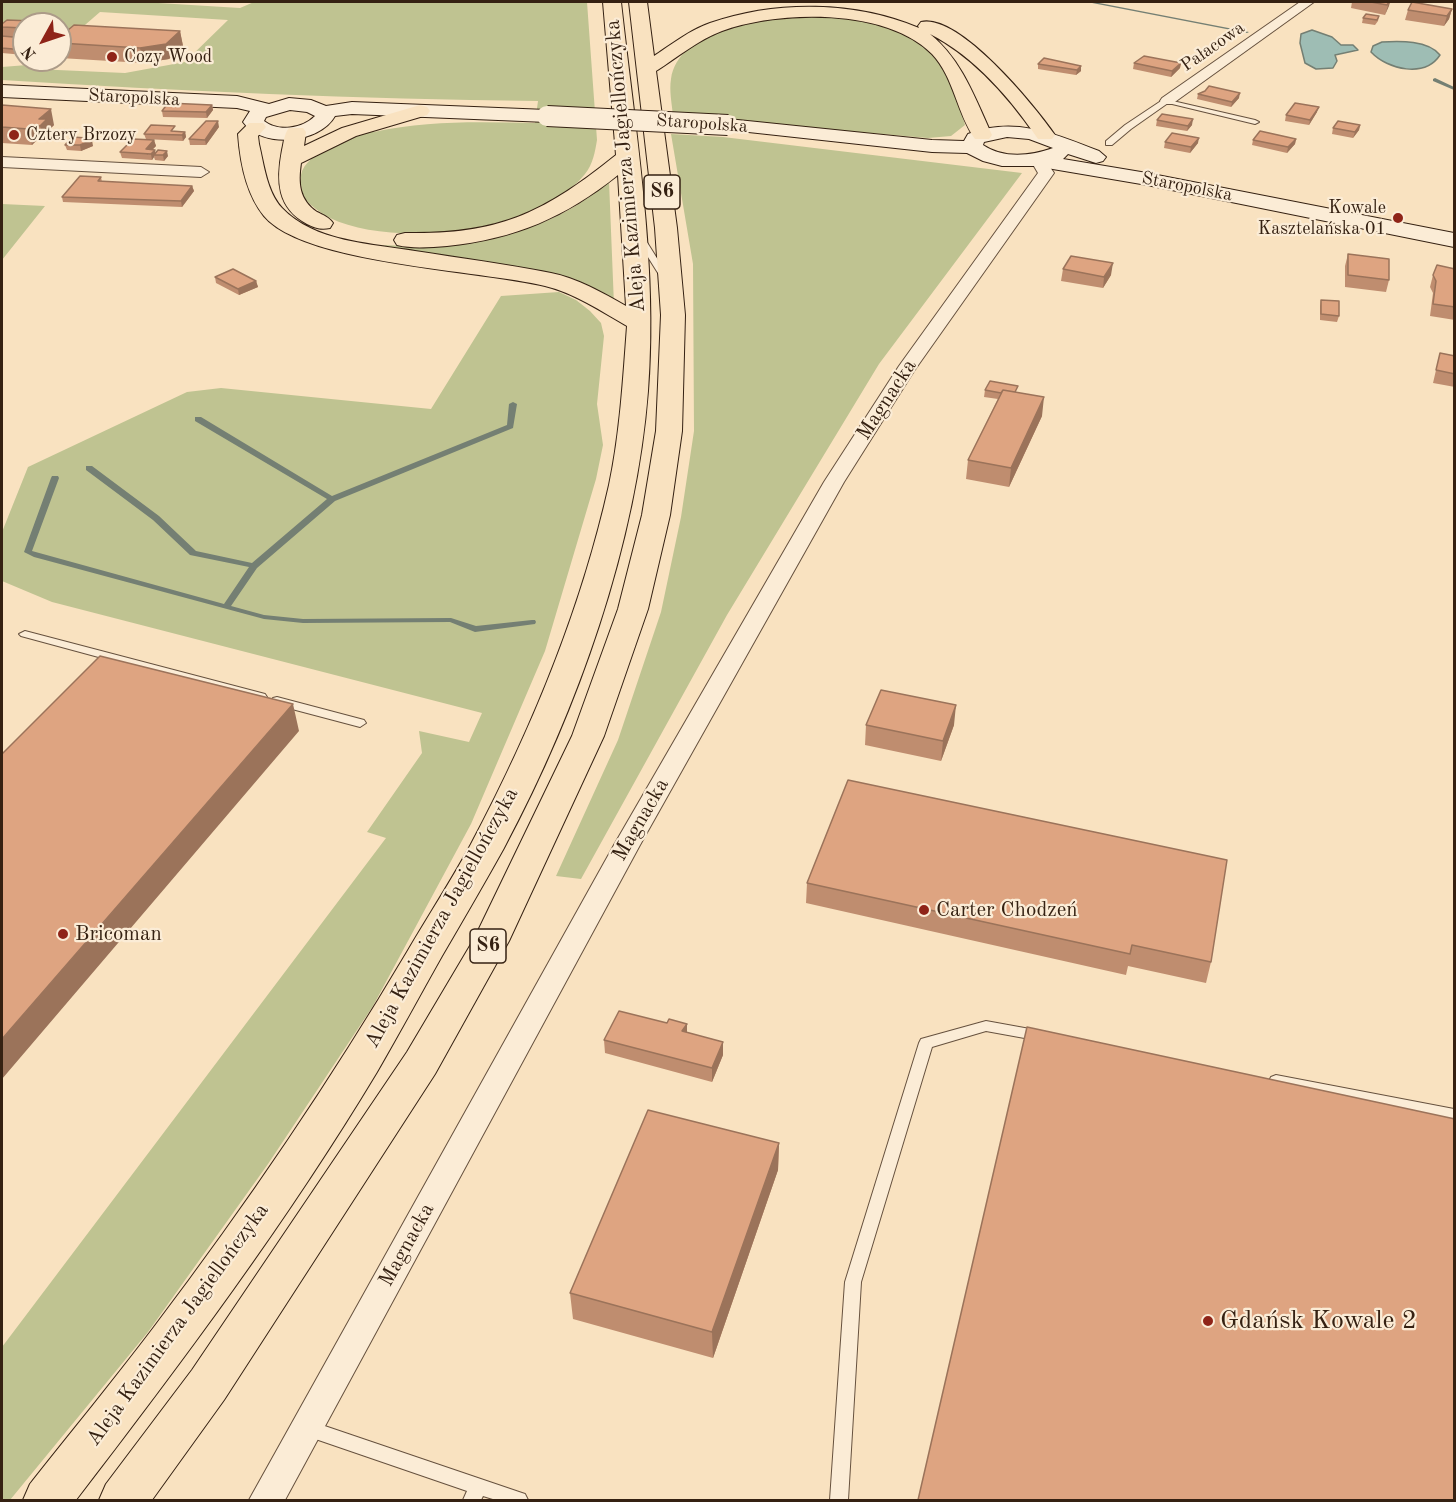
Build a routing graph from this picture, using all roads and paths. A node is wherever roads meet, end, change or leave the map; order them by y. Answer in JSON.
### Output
{"nodes":[{"id":1,"x":612,"y":2,"type":"edge"},
{"id":2,"x":638,"y":2,"type":"edge"},
{"id":3,"x":805,"y":2,"type":"edge"},
{"id":4,"x":1308,"y":2,"type":"edge"},
{"id":5,"x":646,"y":69,"type":"junction"},
{"id":6,"x":2,"y":91,"type":"edge"},
{"id":7,"x":1167,"y":101,"type":"junction"},
{"id":8,"x":420,"y":111,"type":"junction"},
{"id":9,"x":324,"y":112,"type":"junction"},
{"id":10,"x":261,"y":118,"type":"junction"},
{"id":11,"x":1255,"y":122,"type":"dead end"},
{"id":12,"x":296,"y":132,"type":"junction"},
{"id":13,"x":1053,"y":140,"type":"junction"},
{"id":14,"x":977,"y":141,"type":"junction"},
{"id":15,"x":1109,"y":143,"type":"dead end"},
{"id":16,"x":626,"y":158,"type":"junction"},
{"id":17,"x":291,"y":160,"type":"junction"},
{"id":18,"x":1039,"y":161,"type":"junction"},
{"id":19,"x":2,"y":162,"type":"edge"},
{"id":20,"x":201,"y":172,"type":"dead end"},
{"id":21,"x":1132,"y":176,"type":"junction"},
{"id":22,"x":666,"y":228,"type":"junction"},
{"id":23,"x":634,"y":229,"type":"junction"},
{"id":24,"x":1455,"y":240,"type":"edge"},
{"id":25,"x":653,"y":258,"type":"junction"},
{"id":26,"x":655,"y":288,"type":"junction"},
{"id":27,"x":639,"y":323,"type":"junction"},
{"id":28,"x":25,"y":634,"type":"dead end"},
{"id":29,"x":360,"y":723,"type":"dead end"},
{"id":30,"x":1056,"y":1039,"type":"edge"},
{"id":31,"x":1256,"y":1077,"type":"edge"},
{"id":32,"x":1455,"y":1115,"type":"edge"},
{"id":33,"x":306,"y":1428,"type":"junction"},
{"id":34,"x":475,"y":1493,"type":"edge"},
{"id":35,"x":47,"y":1500,"type":"edge"},
{"id":36,"x":123,"y":1500,"type":"edge"},
{"id":37,"x":266,"y":1500,"type":"edge"},
{"id":38,"x":519,"y":1500,"type":"edge"},
{"id":39,"x":839,"y":1500,"type":"edge"}],
"edges":[{"from":1,"to":16,"type":"highway","name":"Aleja Kazimierza Jagiellończyka","number":"S6"},
{"from":2,"to":5,"type":"highway","name":"Aleja Kazimierza Jagiellończyka","number":"S6"},
{"from":3,"to":13,"type":"highway"},
{"from":4,"to":7,"type":"street","name":"Pałacowa"},
{"from":5,"to":14,"type":"highway"},
{"from":5,"to":22,"type":"highway","name":"Aleja Kazimierza Jagiellończyka","number":"S6"},
{"from":6,"to":10,"type":"main road","name":"Staropolska"},
{"from":7,"to":11,"type":"lane"},
{"from":7,"to":15,"type":"lane"},
{"from":8,"to":9,"type":"main road","name":"Staropolska"},
{"from":8,"to":14,"type":"main road","name":"Staropolska","bridge":true},
{"from":8,"to":17,"type":"highway"},
{"from":9,"to":10,"type":"main road","name":"Staropolska"},
{"from":9,"to":12,"type":"main road","name":"Staropolska"},
{"from":10,"to":12,"type":"main road","name":"Staropolska"},
{"from":10,"to":27,"type":"highway"},
{"from":12,"to":17,"type":"highway"},
{"from":13,"to":14,"type":"main road","name":"Staropolska"},
{"from":13,"to":18,"type":"main road"},
{"from":13,"to":21,"type":"main road","name":"Staropolska"},
{"from":14,"to":18,"type":"main road","name":"Staropolska"},
{"from":16,"to":17,"type":"highway"},
{"from":16,"to":23,"type":"highway","name":"Aleja Kazimierza Jagiellończyka","number":"S6"},
{"from":18,"to":21,"type":"main road","name":"Staropolska"},
{"from":18,"to":33,"type":"street","name":"Magnacka"},
{"from":19,"to":20,"type":"street"},
{"from":21,"to":24,"type":"main road","name":"Staropolska"},
{"from":22,"to":25,"type":"lane"},
{"from":22,"to":26,"type":"highway","name":"Aleja Kazimierza Jagiellończyka","number":"S6"},
{"from":23,"to":25,"type":"lane"},
{"from":23,"to":26,"type":"highway","name":"Aleja Kazimierza Jagiellończyka","number":"S6"},
{"from":25,"to":26,"type":"lane"},
{"from":25,"to":26,"type":"lane"},
{"from":26,"to":27,"type":"highway","name":"Aleja Kazimierza Jagiellończyka","number":"S6"},
{"from":26,"to":36,"type":"highway","name":"Aleja Kazimierza Jagiellończyka","number":"S6"},
{"from":27,"to":35,"type":"highway","name":"Aleja Kazimierza Jagiellończyka","number":"S6"},
{"from":28,"to":29,"type":"lane"},
{"from":30,"to":39,"type":"lane"},
{"from":31,"to":32,"type":"lane"},
{"from":33,"to":34,"type":"lane"},
{"from":33,"to":37,"type":"street","name":"Magnacka"},
{"from":34,"to":38,"type":"lane"}]}
